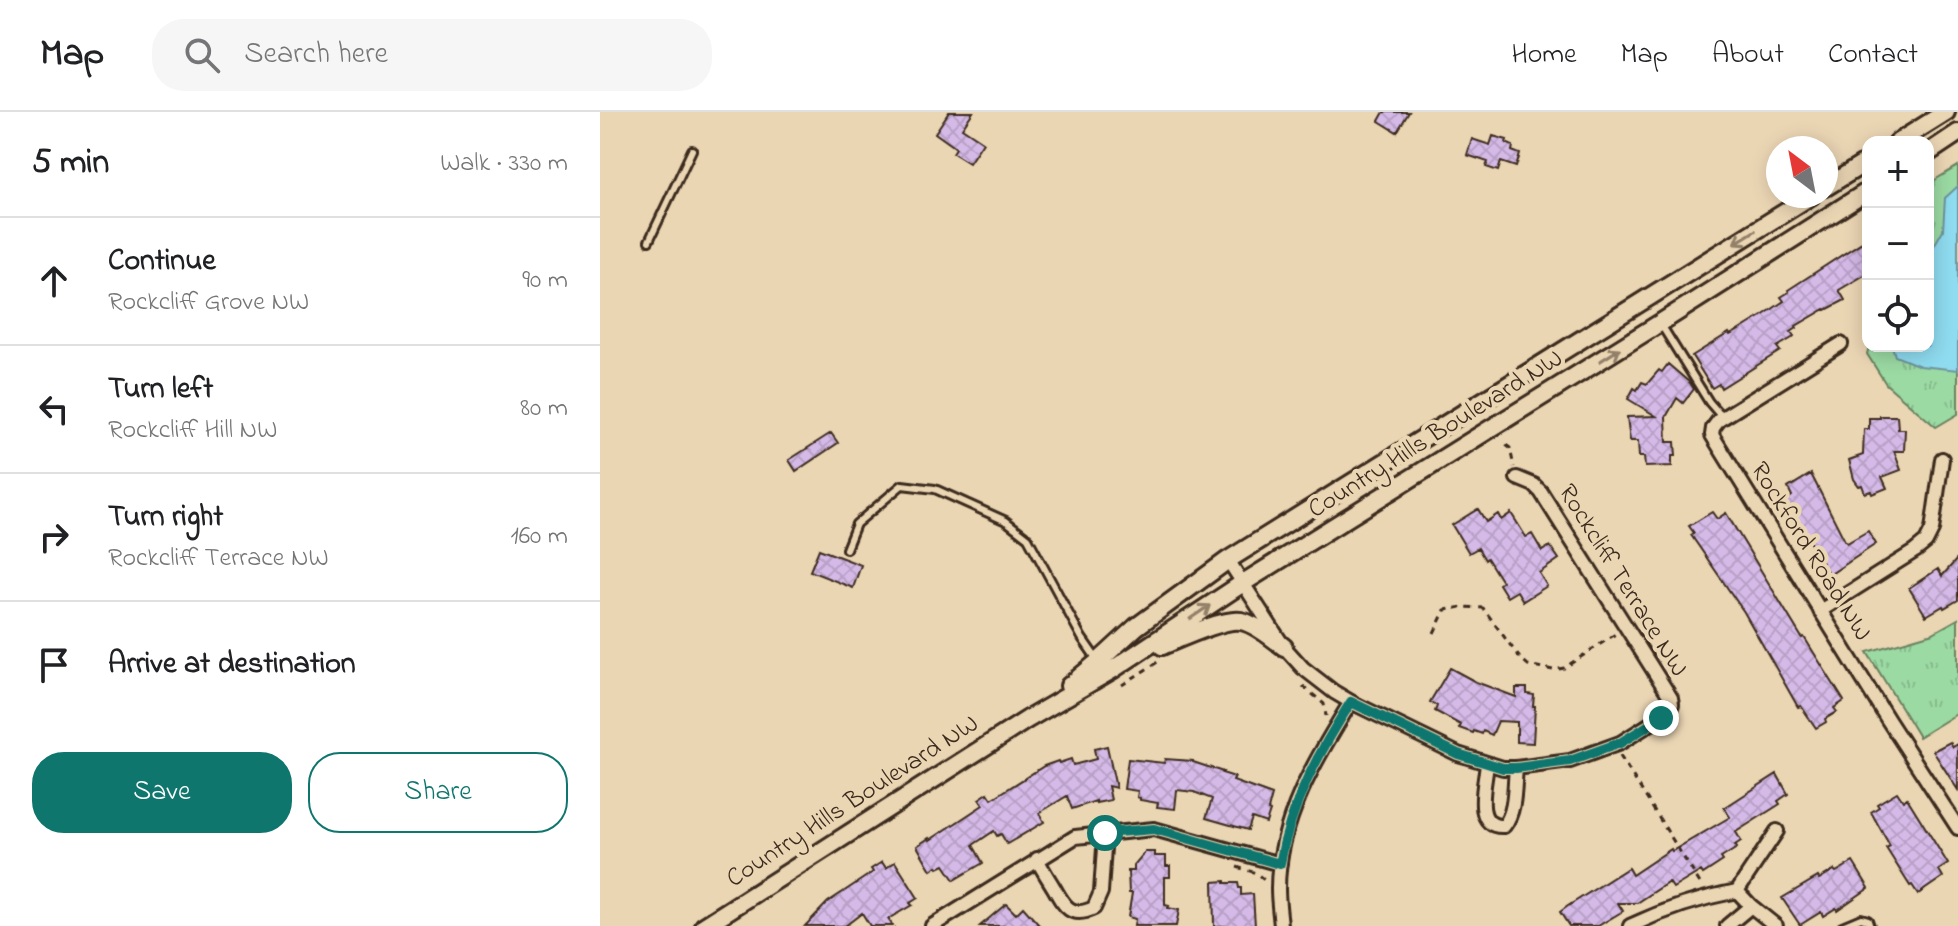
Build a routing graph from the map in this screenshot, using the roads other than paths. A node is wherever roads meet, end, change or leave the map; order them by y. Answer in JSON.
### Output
{"nodes":[{"id":1,"x":1946,"y":112,"type":"edge"},
{"id":2,"x":1958,"y":133,"type":"edge"},
{"id":3,"x":1908,"y":136,"type":"edge"},
{"id":4,"x":1934,"y":149,"type":"edge"},
{"id":5,"x":692,"y":150,"type":"dead end"},
{"id":6,"x":1862,"y":165,"type":"edge"},
{"id":7,"x":1838,"y":180,"type":"edge"},
{"id":8,"x":1862,"y":195,"type":"edge"},
{"id":9,"x":1792,"y":208,"type":"edge"},
{"id":10,"x":649,"y":241,"type":"dead end"},
{"id":11,"x":1660,"y":323,"type":"junction"},
{"id":12,"x":1841,"y":344,"type":"dead end"},
{"id":13,"x":1722,"y":418,"type":"junction"},
{"id":14,"x":1942,"y":459,"type":"dead end"},
{"id":15,"x":1517,"y":478,"type":"road end"},
{"id":16,"x":846,"y":549,"type":"dead end"},
{"id":17,"x":1228,"y":560,"type":"junction"},
{"id":18,"x":1243,"y":583,"type":"junction"},
{"id":19,"x":1820,"y":611,"type":"junction"},
{"id":20,"x":1284,"y":647,"type":"junction"},
{"id":21,"x":1127,"y":660,"type":"junction"},
{"id":22,"x":1105,"y":666,"type":"junction"},
{"id":23,"x":1351,"y":702,"type":"junction"},
{"id":24,"x":1487,"y":764,"type":"junction"},
{"id":25,"x":1516,"y":768,"type":"junction"},
{"id":26,"x":1956,"y":822,"type":"edge"},
{"id":27,"x":1777,"y":831,"type":"dead end"},
{"id":28,"x":1105,"y":833,"type":"junction"},
{"id":29,"x":1037,"y":859,"type":"junction"},
{"id":30,"x":1280,"y":864,"type":"junction"},
{"id":31,"x":1737,"y":891,"type":"junction"},
{"id":32,"x":1751,"y":906,"type":"junction"},
{"id":33,"x":704,"y":926,"type":"edge"},
{"id":34,"x":932,"y":926,"type":"edge"},
{"id":35,"x":1281,"y":926,"type":"edge"},
{"id":36,"x":1630,"y":926,"type":"edge"},
{"id":37,"x":1727,"y":926,"type":"edge"},
{"id":38,"x":1776,"y":926,"type":"edge"},
{"id":39,"x":1842,"y":926,"type":"edge"},
{"id":40,"x":1870,"y":926,"type":"edge"}],
"edges":[{"from":1,"to":3,"type":"main road"},
{"from":2,"to":4,"type":"main road"},
{"from":5,"to":10,"type":"lane"},
{"from":6,"to":7,"type":"main road"},
{"from":8,"to":11,"type":"main road","name":"Country Hills Boulevard NW"},
{"from":9,"to":17,"type":"main road","name":"Country Hills Boulevard NW","one_way":true},
{"from":11,"to":13,"type":"lane"},
{"from":18,"to":11,"type":"main road","name":"Country Hills Boulevard NW","one_way":true},
{"from":12,"to":13,"type":"street"},
{"from":13,"to":19,"type":"street","name":"Rockford Road NW"},
{"from":14,"to":19,"type":"street"},
{"from":15,"to":25,"type":"street","name":"Rockcliff Terrace NW"},
{"from":16,"to":22,"type":"lane"},
{"from":17,"to":18,"type":"street","name":"Rockcliff Terrace NW"},
{"from":17,"to":22,"type":"main road","name":"Country Hills Boulevard NW"},
{"from":18,"to":20,"type":"street","name":"Rockcliff Terrace NW"},
{"from":21,"to":18,"type":"main road","name":"Country Hills Boulevard NW","one_way":true},
{"from":19,"to":26,"type":"street","name":"Rockford Road NW"},
{"from":20,"to":21,"type":"main road"},
{"from":20,"to":23,"type":"street","name":"Rockcliff Terrace NW"},
{"from":21,"to":22,"type":"main road","name":"Country Hills Boulevard NW"},
{"from":22,"to":33,"type":"main road","name":"Country Hills Boulevard NW"},
{"from":23,"to":24,"type":"street","name":"Rockcliff Terrace NW"},
{"from":23,"to":30,"type":"street"},
{"from":24,"to":25,"type":"street","name":"Rockcliff Terrace NW"},
{"from":24,"to":25,"type":"street"},
{"from":27,"to":31,"type":"street"},
{"from":28,"to":29,"type":"street"},
{"from":28,"to":29,"type":"street"},
{"from":28,"to":30,"type":"street"},
{"from":29,"to":34,"type":"street"},
{"from":30,"to":35,"type":"street"},
{"from":31,"to":32,"type":"street"},
{"from":31,"to":36,"type":"street"},
{"from":32,"to":37,"type":"street"},
{"from":32,"to":38,"type":"street"},
{"from":39,"to":40,"type":"lane"}]}
